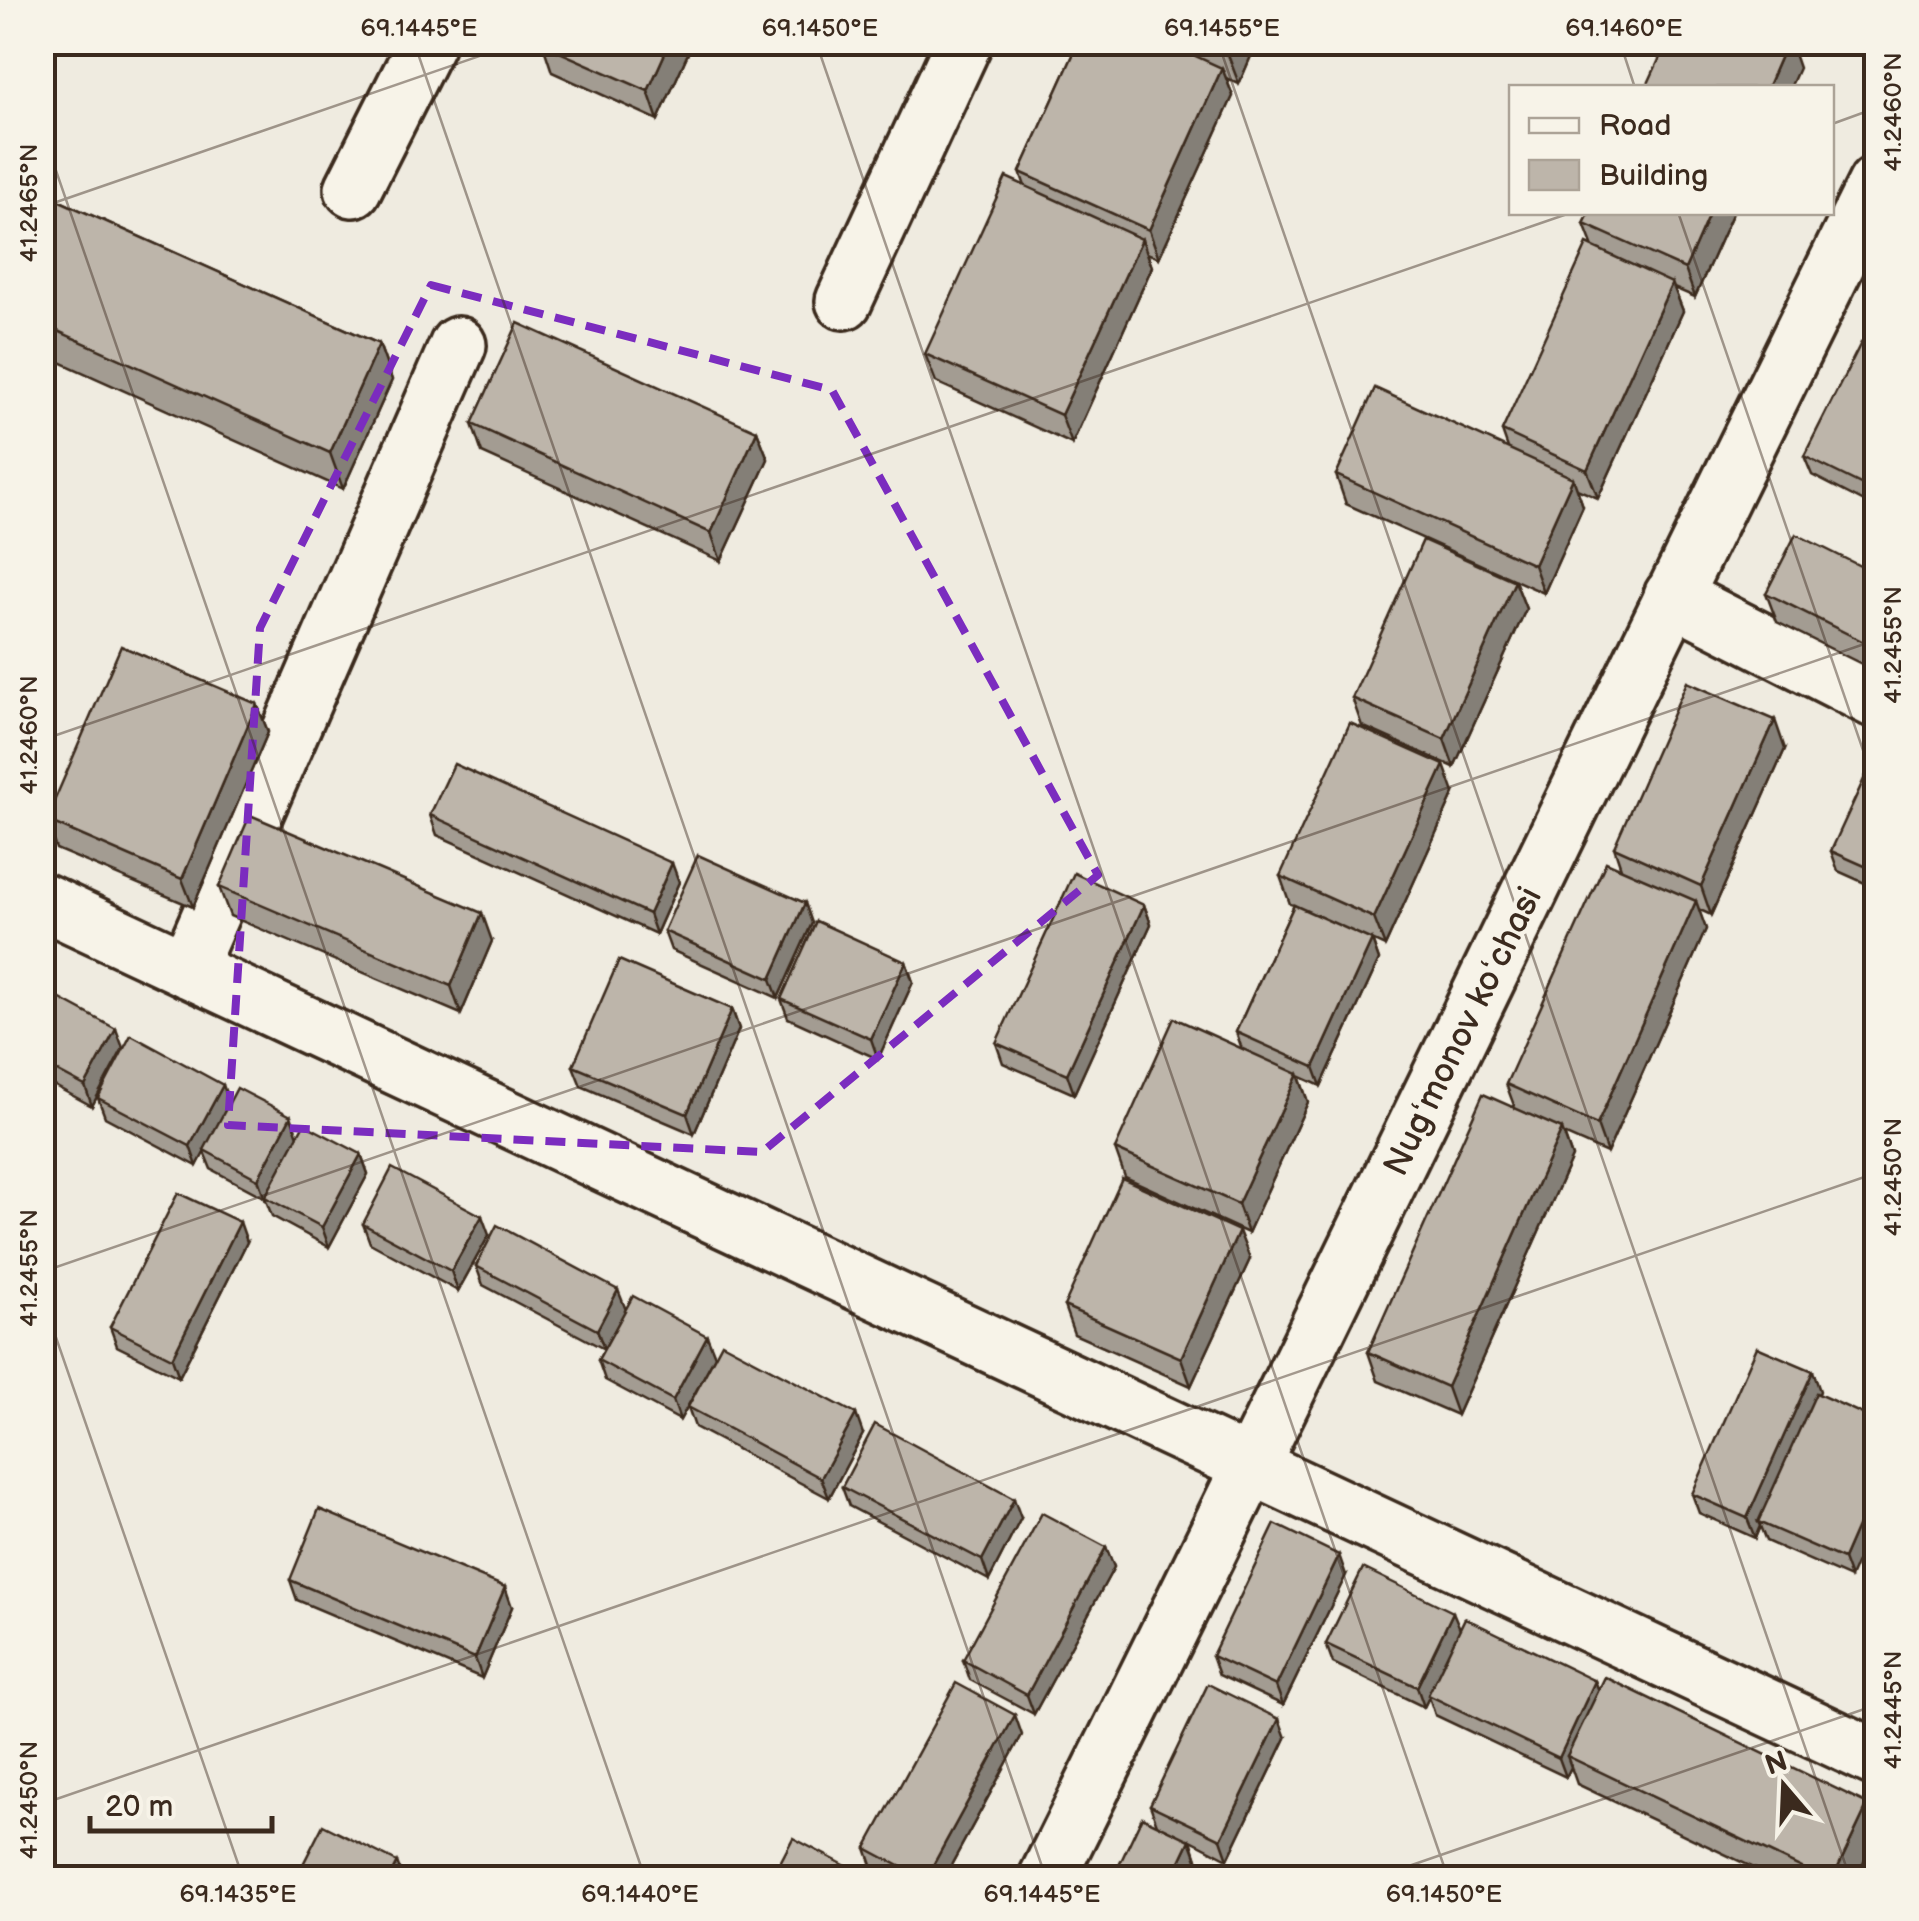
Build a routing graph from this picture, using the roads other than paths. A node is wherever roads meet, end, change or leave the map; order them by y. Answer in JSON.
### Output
{"nodes":[{"id":1,"x":427,"y":42,"type":"edge"},
{"id":2,"x":964,"y":42,"type":"edge"},
{"id":3,"x":1876,"y":184,"type":"edge"},
{"id":4,"x":353,"y":188,"type":"dead end"},
{"id":5,"x":844,"y":300,"type":"dead end"},
{"id":6,"x":458,"y":345,"type":"dead end"},
{"id":7,"x":1672,"y":596,"type":"junction"},
{"id":8,"x":1876,"y":700,"type":"edge"},
{"id":9,"x":42,"y":901,"type":"edge"},
{"id":10,"x":188,"y":968,"type":"junction"},
{"id":11,"x":1253,"y":1465,"type":"junction"},
{"id":12,"x":1876,"y":1758,"type":"edge"},
{"id":13,"x":1047,"y":1878,"type":"edge"}],
"edges":[{"from":1,"to":4,"type":"street"},
{"from":2,"to":5,"type":"street"},
{"from":3,"to":7,"type":"street","name":"Nugʻmonov koʻchasi"},
{"from":6,"to":10,"type":"street"},
{"from":7,"to":8,"type":"street"},
{"from":7,"to":11,"type":"street","name":"Nugʻmonov koʻchasi"},
{"from":9,"to":10,"type":"street"},
{"from":10,"to":11,"type":"street"},
{"from":11,"to":12,"type":"street"},
{"from":11,"to":13,"type":"street","name":"Nugʻmonov koʻchasi"}]}
